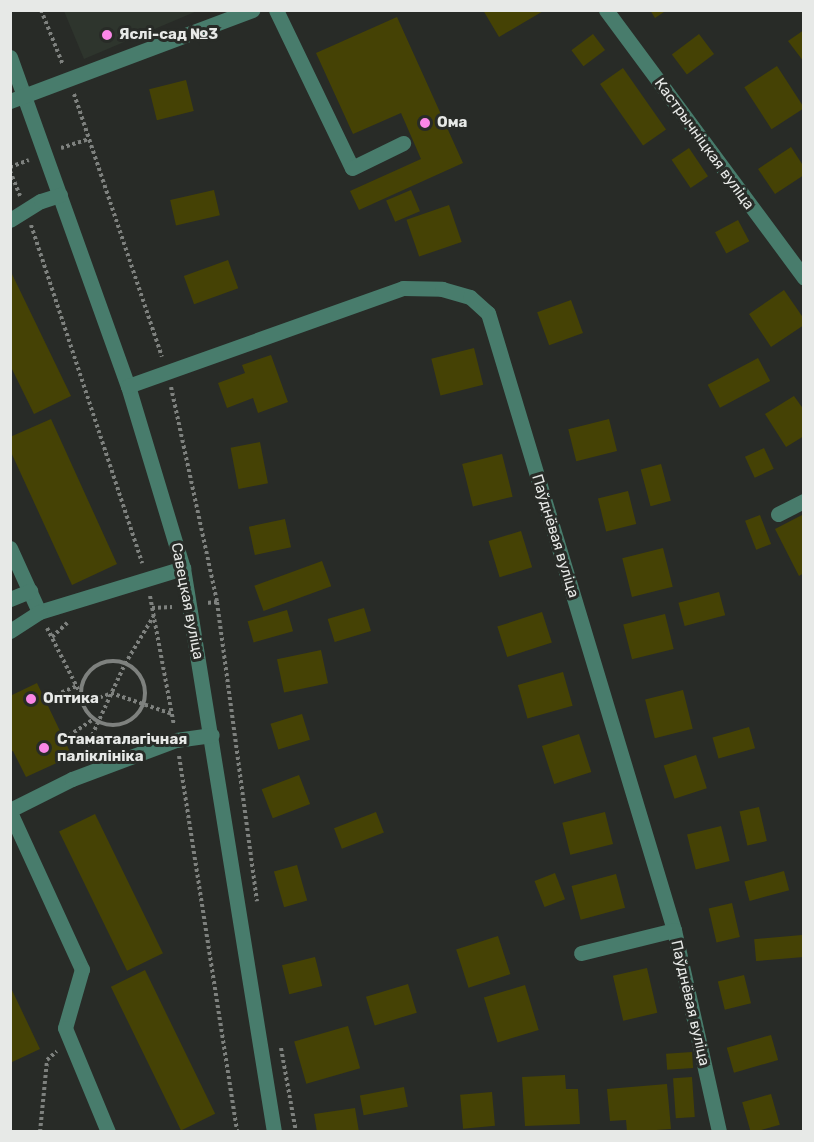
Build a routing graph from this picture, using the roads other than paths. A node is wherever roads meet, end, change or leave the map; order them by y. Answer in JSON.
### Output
{"nodes":[{"id":1,"x":252,"y":10,"type":"edge"},
{"id":2,"x":276,"y":10,"type":"edge"},
{"id":3,"x":606,"y":10,"type":"edge"},
{"id":4,"x":10,"y":57,"type":"edge"},
{"id":5,"x":26,"y":97,"type":"junction"},
{"id":6,"x":10,"y":101,"type":"edge"},
{"id":7,"x":403,"y":143,"type":"dead end"},
{"id":8,"x":60,"y":195,"type":"junction"},
{"id":9,"x":10,"y":220,"type":"edge"},
{"id":10,"x":804,"y":278,"type":"edge"},
{"id":11,"x":128,"y":386,"type":"junction"},
{"id":12,"x":804,"y":501,"type":"edge"},
{"id":13,"x":778,"y":514,"type":"dead end"},
{"id":14,"x":10,"y":548,"type":"edge"},
{"id":15,"x":183,"y":568,"type":"junction"},
{"id":16,"x":30,"y":591,"type":"junction"},
{"id":17,"x":10,"y":599,"type":"edge"},
{"id":18,"x":39,"y":612,"type":"junction"},
{"id":19,"x":10,"y":631,"type":"edge"},
{"id":20,"x":212,"y":735,"type":"junction"},
{"id":21,"x":10,"y":811,"type":"edge"},
{"id":22,"x":674,"y":930,"type":"junction"},
{"id":23,"x":581,"y":953,"type":"dead end"},
{"id":24,"x":269,"y":1130,"type":"edge"},
{"id":25,"x":108,"y":1131,"type":"edge"},
{"id":26,"x":719,"y":1131,"type":"edge"}],
"edges":[{"from":1,"to":5,"type":"street"},
{"from":2,"to":7,"type":"street"},
{"from":3,"to":10,"type":"street","name":"Кастрычніцкая вуліца"},
{"from":4,"to":5,"type":"street","name":"Савецкая вуліца"},
{"from":5,"to":6,"type":"street"},
{"from":5,"to":8,"type":"street","name":"Савецкая вуліца"},
{"from":8,"to":9,"type":"street"},
{"from":8,"to":11,"type":"street","name":"Савецкая вуліца"},
{"from":11,"to":15,"type":"street","name":"Савецкая вуліца"},
{"from":11,"to":22,"type":"street","name":"Паўднёвая вуліца"},
{"from":12,"to":13,"type":"street"},
{"from":14,"to":16,"type":"street"},
{"from":15,"to":18,"type":"street"},
{"from":15,"to":20,"type":"street","name":"Савецкая вуліца"},
{"from":16,"to":17,"type":"street"},
{"from":16,"to":18,"type":"street"},
{"from":18,"to":19,"type":"street"},
{"from":20,"to":21,"type":"street"},
{"from":20,"to":24,"type":"street","name":"Савецкая вуліца"},
{"from":21,"to":25,"type":"street"},
{"from":22,"to":23,"type":"street"},
{"from":22,"to":26,"type":"street","name":"Паўднёвая вуліца"}]}
